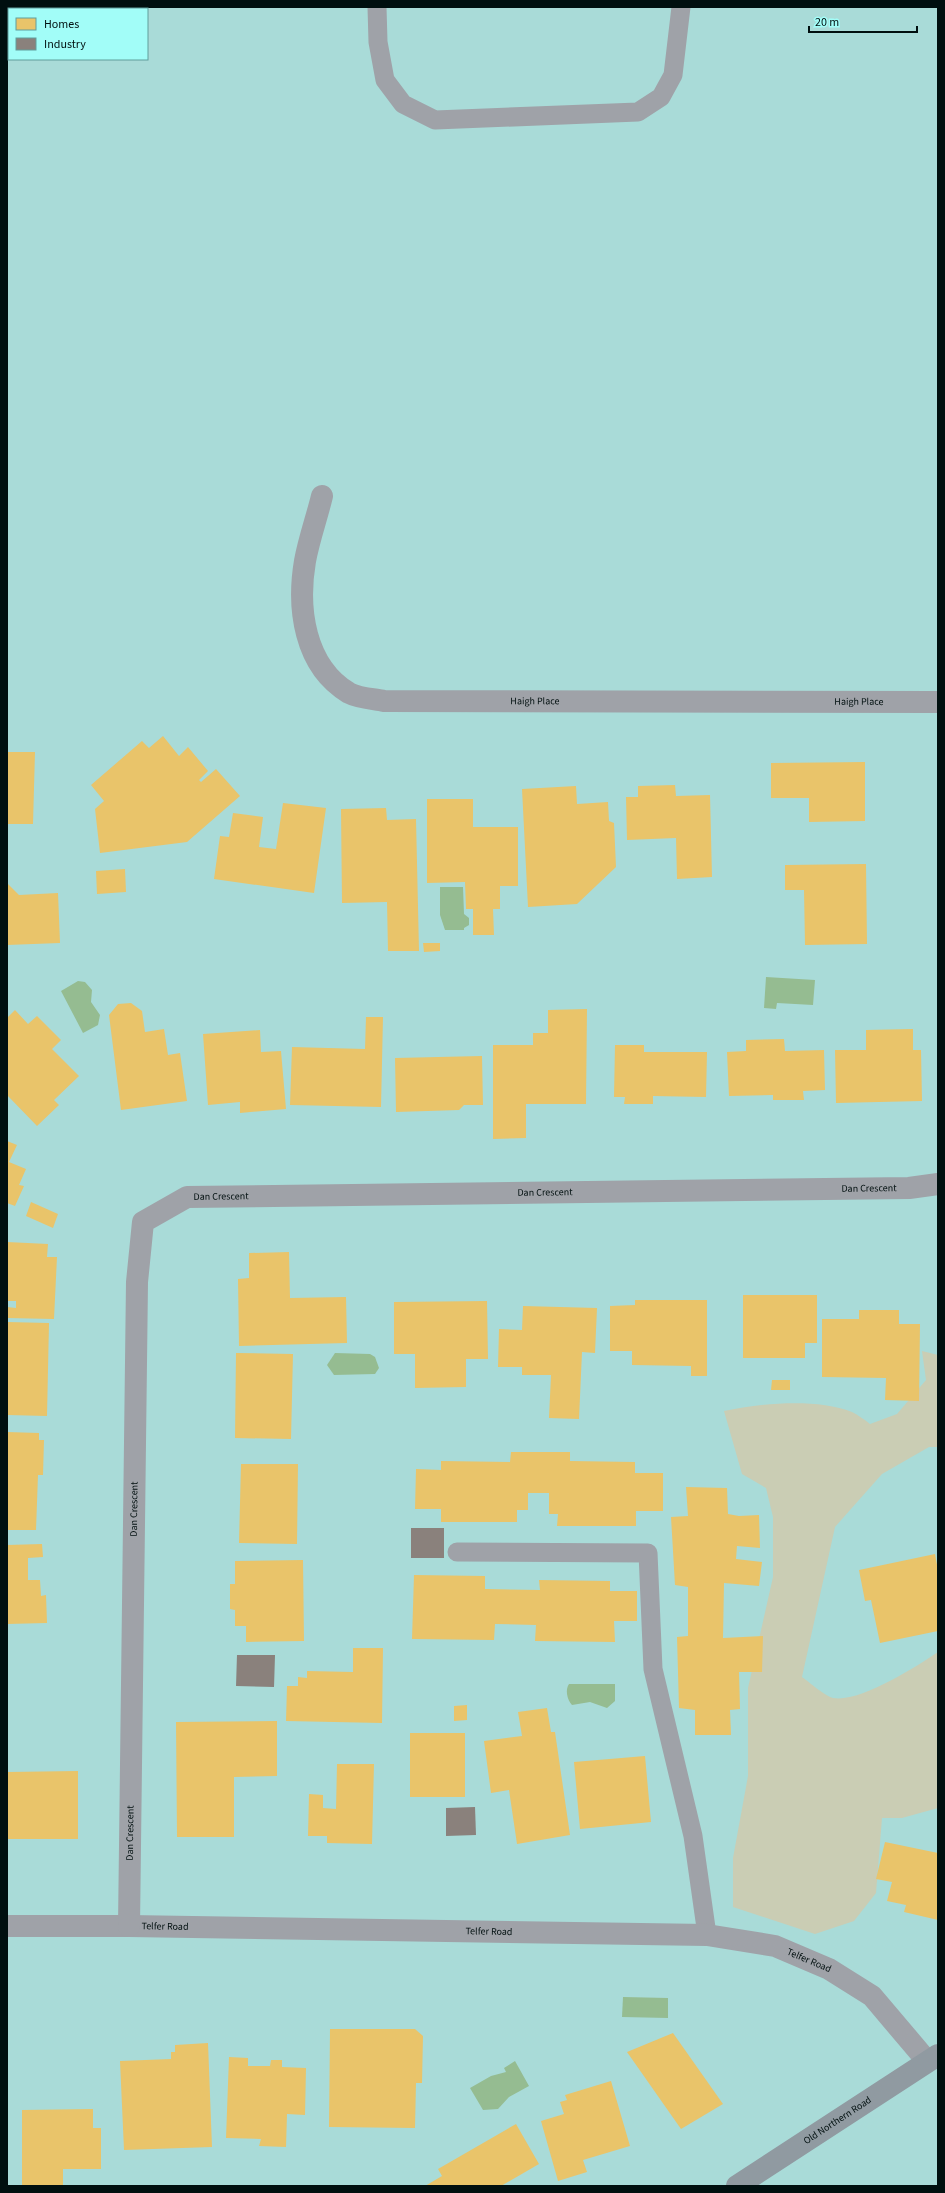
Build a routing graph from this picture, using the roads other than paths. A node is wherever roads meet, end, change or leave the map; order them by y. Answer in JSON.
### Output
{"nodes":[{"id":1,"x":377,"y":7,"type":"edge"},
{"id":2,"x":681,"y":7,"type":"edge"},
{"id":3,"x":322,"y":496,"type":"dead end"},
{"id":4,"x":938,"y":702,"type":"edge"},
{"id":5,"x":938,"y":1184,"type":"edge"},
{"id":6,"x":457,"y":1552,"type":"dead end"},
{"id":7,"x":7,"y":1926,"type":"edge"},
{"id":8,"x":129,"y":1926,"type":"junction"},
{"id":9,"x":707,"y":1935,"type":"junction"},
{"id":10,"x":932,"y":2058,"type":"edge"},
{"id":11,"x":737,"y":2186,"type":"edge"}],
"edges":[{"from":1,"to":2,"type":"lane"},
{"from":3,"to":4,"type":"street","name":"Haigh Place"},
{"from":5,"to":8,"type":"street","name":"Dan Crescent"},
{"from":6,"to":9,"type":"lane"},
{"from":7,"to":8,"type":"street","name":"Telfer Road"},
{"from":8,"to":9,"type":"street","name":"Telfer Road"},
{"from":9,"to":10,"type":"street","name":"Telfer Road"},
{"from":10,"to":11,"type":"main road","name":"Old Northern Road"}]}
